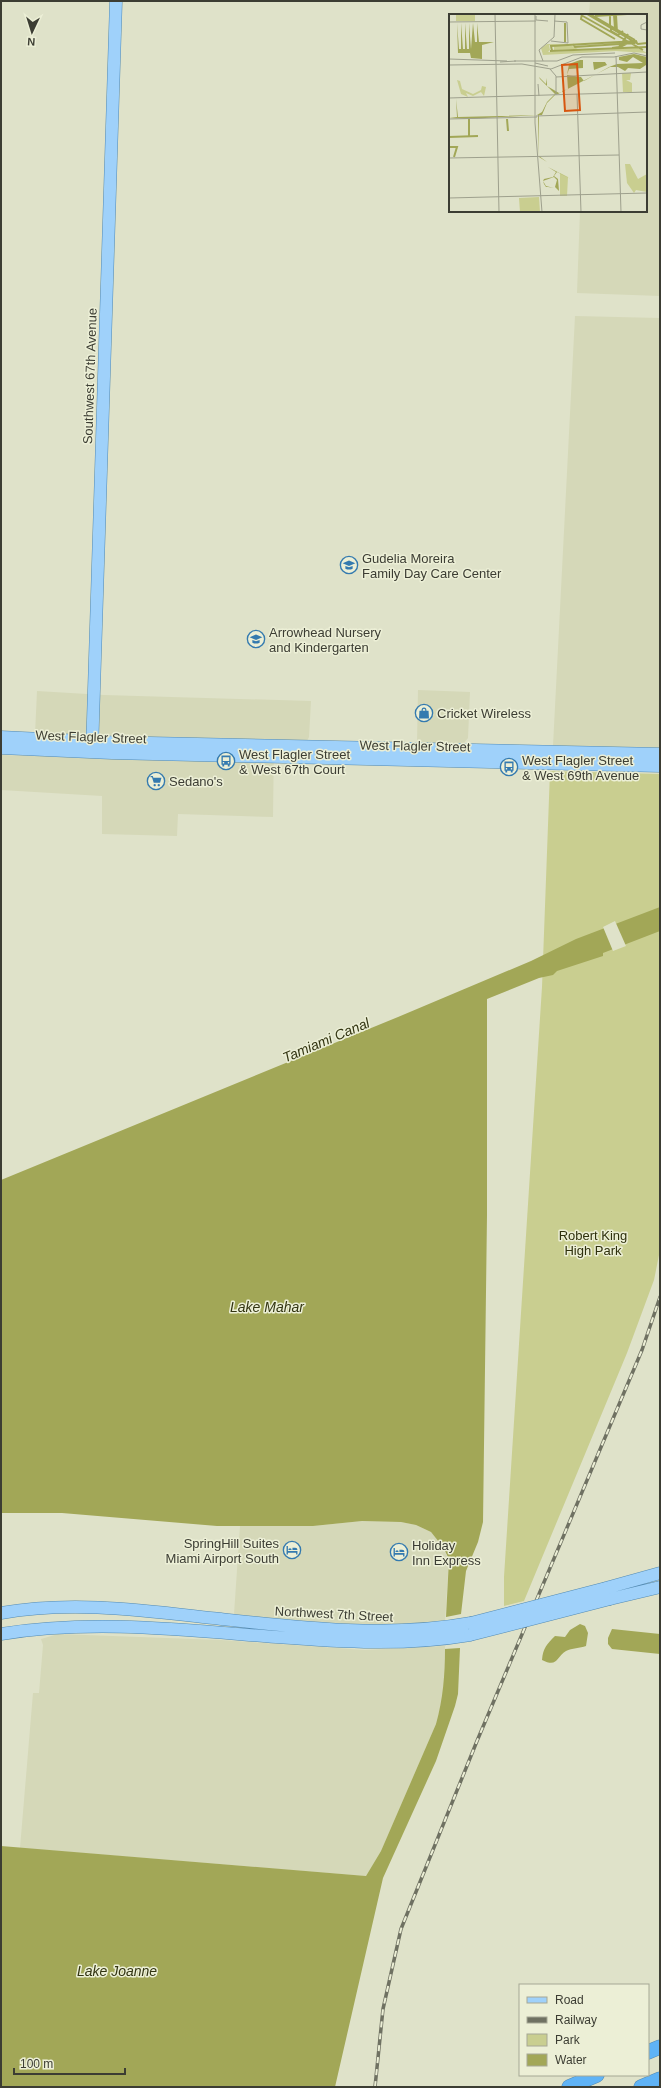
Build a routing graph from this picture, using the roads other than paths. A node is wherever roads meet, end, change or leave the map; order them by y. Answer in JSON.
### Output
{"nodes":[{"id":1,"x":116,"y":1,"type":"edge"},
{"id":2,"x":1,"y":737,"type":"edge"},
{"id":3,"x":92,"y":747,"type":"junction"},
{"id":4,"x":1,"y":748,"type":"edge"},
{"id":5,"x":660,"y":754,"type":"edge"},
{"id":6,"x":620,"y":759,"type":"junction"},
{"id":7,"x":660,"y":766,"type":"edge"},
{"id":8,"x":660,"y":1573,"type":"edge"},
{"id":9,"x":660,"y":1587,"type":"edge"},
{"id":10,"x":608,"y":1594,"type":"junction"},
{"id":11,"x":1,"y":1613,"type":"edge"},
{"id":12,"x":470,"y":1629,"type":"junction"},
{"id":13,"x":1,"y":1634,"type":"edge"},
{"id":14,"x":595,"y":2076,"type":"edge"},
{"id":15,"x":660,"y":2078,"type":"edge"},
{"id":16,"x":569,"y":2087,"type":"edge"},
{"id":17,"x":641,"y":2087,"type":"edge"}],
"edges":[{"from":1,"to":3,"type":"main road","name":"Southwest 67th Avenue"},
{"from":2,"to":3,"type":"main road","name":"West Flagler Street"},
{"from":3,"to":4,"type":"main road","name":"West Flagler Street"},
{"from":3,"to":6,"type":"main road","name":"West Flagler Street"},
{"from":5,"to":6,"type":"main road","name":"West Flagler Street"},
{"from":6,"to":7,"type":"main road","name":"West Flagler Street"},
{"from":8,"to":10,"type":"main road","name":"Northwest 7th Street"},
{"from":9,"to":10,"type":"main road","name":"Northwest 7th Street"},
{"from":10,"to":12,"type":"main road","name":"Northwest 7th Street","bridge":true},
{"from":11,"to":12,"type":"main road","name":"Northwest 7th Street"},
{"from":12,"to":13,"type":"main road","name":"Northwest 7th Street"},
{"from":14,"to":16,"type":"highway"},
{"from":15,"to":17,"type":"highway"}]}
